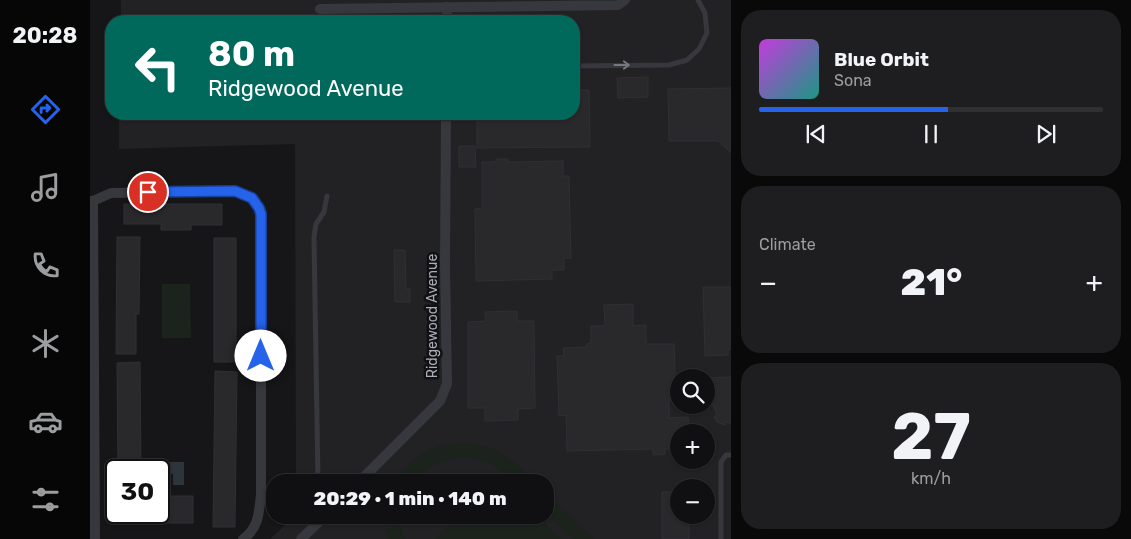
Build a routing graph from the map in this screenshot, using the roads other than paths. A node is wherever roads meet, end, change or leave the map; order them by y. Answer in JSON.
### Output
{"nodes":[{"id":1,"x":625,"y":0,"type":"edge"},
{"id":2,"x":698,"y":0,"type":"edge"},
{"id":3,"x":447,"y":7,"type":"junction"},
{"id":4,"x":320,"y":9,"type":"dead end"},
{"id":5,"x":447,"y":15,"type":"edge"},
{"id":6,"x":580,"y":66,"type":"edge"},
{"id":7,"x":446,"y":120,"type":"edge"},
{"id":8,"x":327,"y":196,"type":"dead end"},
{"id":9,"x":92,"y":201,"type":"edge"},
{"id":10,"x":731,"y":455,"type":"edge"},
{"id":11,"x":318,"y":474,"type":"edge"},
{"id":12,"x":367,"y":474,"type":"edge"},
{"id":13,"x":315,"y":524,"type":"edge"},
{"id":14,"x":95,"y":539,"type":"edge"},
{"id":15,"x":243,"y":539,"type":"edge"},
{"id":16,"x":301,"y":539,"type":"edge"},
{"id":17,"x":721,"y":539,"type":"edge"}],
"edges":[{"from":1,"to":3,"type":"street"},
{"from":6,"to":2,"type":"lane","one_way":true},
{"from":3,"to":4,"type":"street"},
{"from":3,"to":5,"type":"street"},
{"from":7,"to":12,"type":"street","name":"Ridgewood Avenue"},
{"from":8,"to":11,"type":"lane"},
{"from":9,"to":14,"type":"street"},
{"from":9,"to":15,"type":"street"},
{"from":10,"to":17,"type":"lane"},
{"from":13,"to":16,"type":"street"}]}
